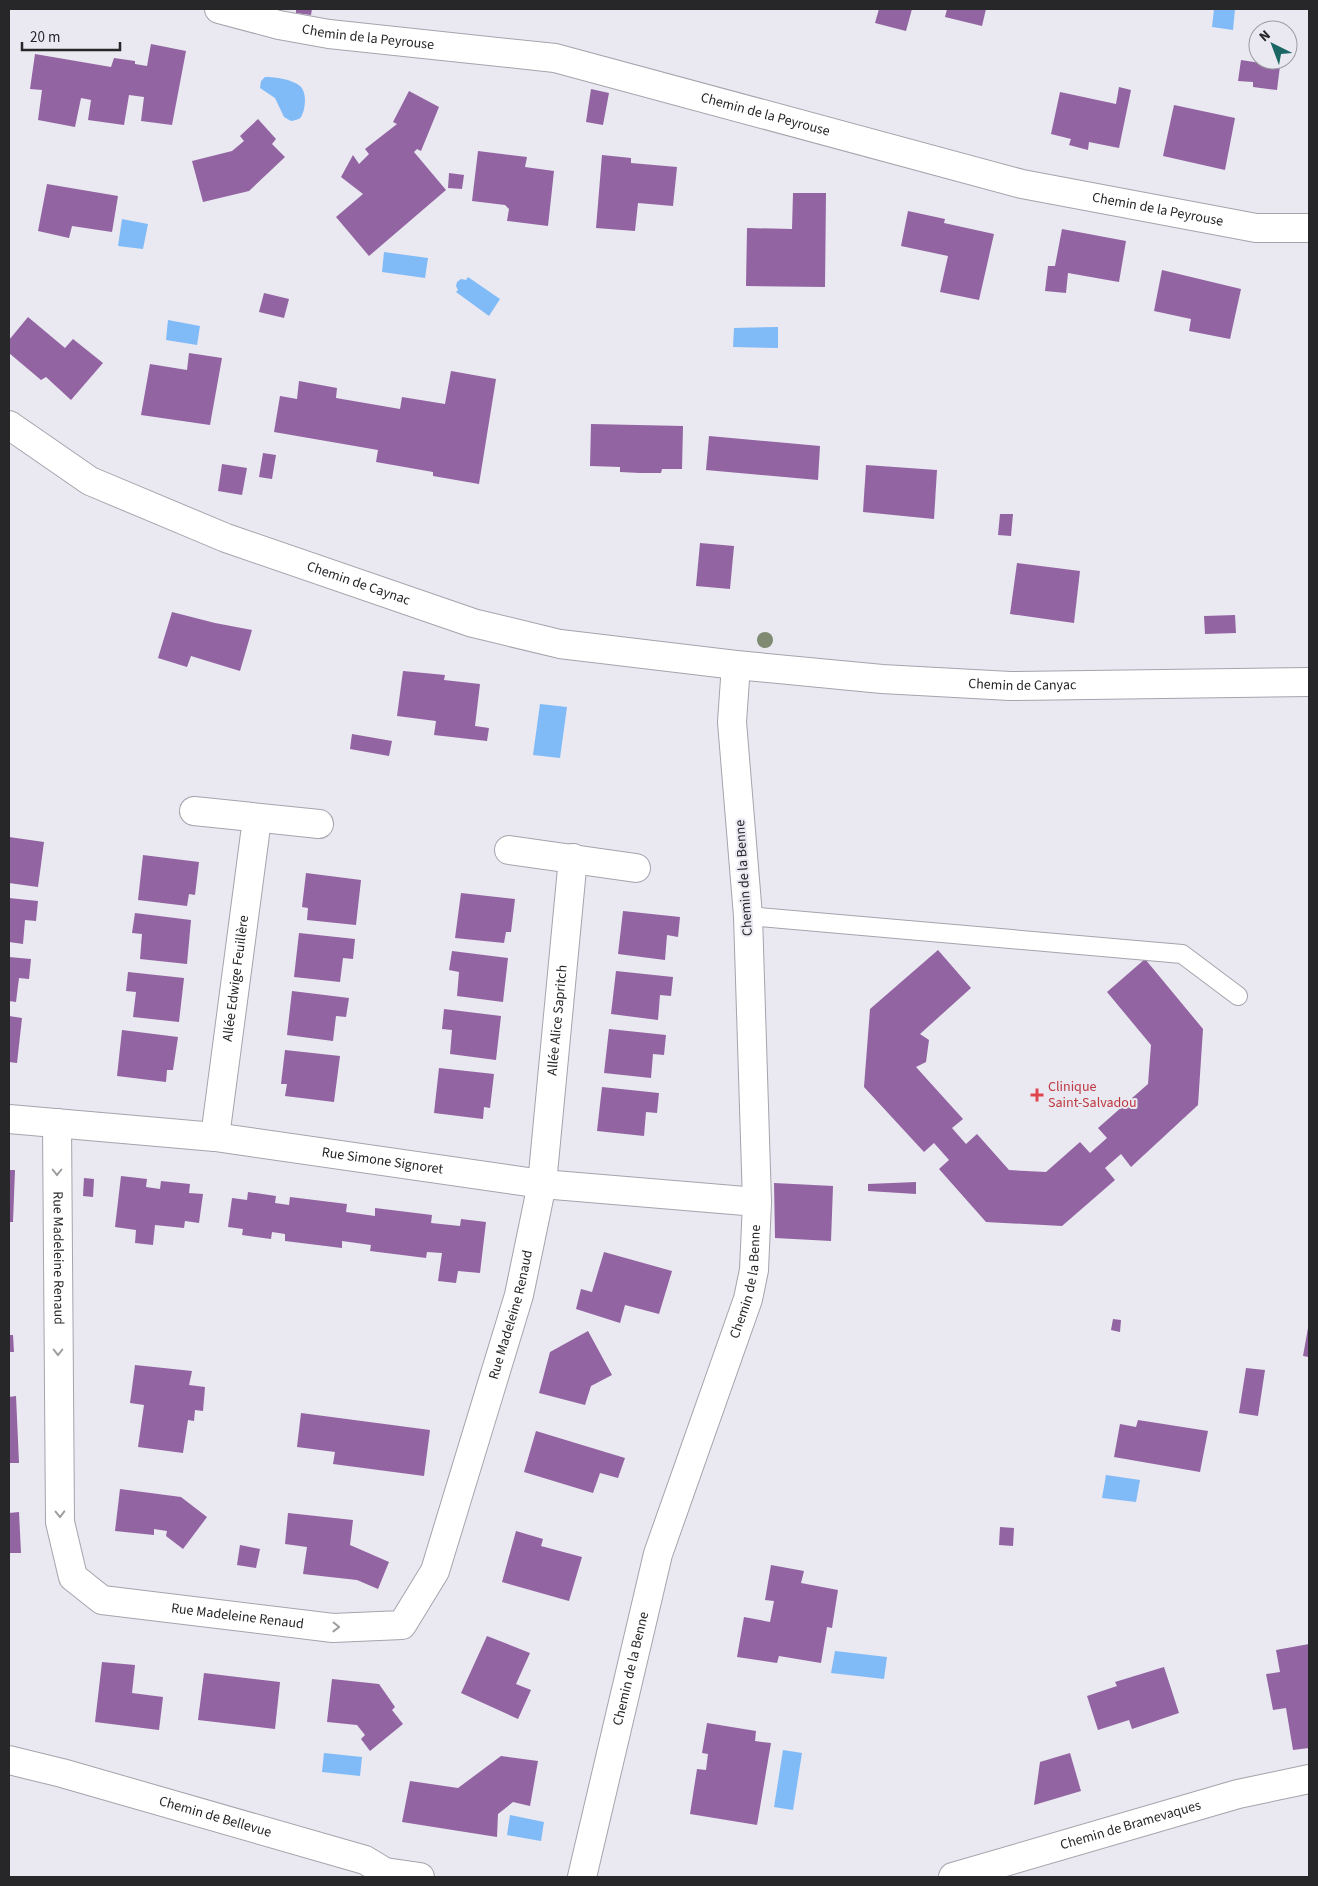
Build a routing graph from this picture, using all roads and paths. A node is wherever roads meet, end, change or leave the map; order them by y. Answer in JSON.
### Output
{"nodes":[{"id":1,"x":219,"y":9,"type":"edge"},
{"id":2,"x":1309,"y":228,"type":"edge"},
{"id":3,"x":9,"y":425,"type":"edge"},
{"id":4,"x":736,"y":665,"type":"junction"},
{"id":5,"x":1309,"y":682,"type":"edge"},
{"id":6,"x":194,"y":811,"type":"dead end"},
{"id":7,"x":257,"y":818,"type":"junction"},
{"id":8,"x":319,"y":824,"type":"dead end"},
{"id":9,"x":509,"y":850,"type":"dead end"},
{"id":10,"x":573,"y":858,"type":"junction"},
{"id":11,"x":636,"y":868,"type":"dead end"},
{"id":12,"x":748,"y":916,"type":"junction"},
{"id":13,"x":1238,"y":996,"type":"dead end"},
{"id":14,"x":9,"y":1120,"type":"edge"},
{"id":15,"x":57,"y":1123,"type":"junction"},
{"id":16,"x":215,"y":1137,"type":"junction"},
{"id":17,"x":542,"y":1184,"type":"junction"},
{"id":18,"x":757,"y":1202,"type":"junction"},
{"id":19,"x":9,"y":1760,"type":"edge"},
{"id":20,"x":1309,"y":1779,"type":"edge"},
{"id":21,"x":384,"y":1875,"type":"edge"},
{"id":22,"x":420,"y":1877,"type":"edge"},
{"id":23,"x":582,"y":1877,"type":"edge"},
{"id":24,"x":953,"y":1877,"type":"edge"}],
"edges":[{"from":1,"to":2,"type":"street","name":"Chemin de la Peyrouse"},
{"from":3,"to":4,"type":"street","name":"Chemin de Caynac"},
{"from":4,"to":5,"type":"street","name":"Chemin de Canyac"},
{"from":4,"to":12,"type":"street","name":"Chemin de la Benne"},
{"from":6,"to":7,"type":"street"},
{"from":7,"to":8,"type":"street"},
{"from":7,"to":16,"type":"street","name":"Allée Edwige Feuillère"},
{"from":9,"to":10,"type":"street"},
{"from":10,"to":11,"type":"street"},
{"from":10,"to":17,"type":"street","name":"Allée Alice Sapritch"},
{"from":12,"to":13,"type":"lane"},
{"from":12,"to":18,"type":"street","name":"Chemin de la Benne"},
{"from":14,"to":15,"type":"street","name":"Rue Simone Signoret"},
{"from":15,"to":16,"type":"street","name":"Rue Simone Signoret"},
{"from":15,"to":17,"type":"street","name":"Rue Madeleine Renaud","one_way":true},
{"from":16,"to":17,"type":"street","name":"Rue Simone Signoret"},
{"from":17,"to":18,"type":"street","name":"Rue Simone Signoret"},
{"from":18,"to":23,"type":"street","name":"Chemin de la Benne"},
{"from":19,"to":21,"type":"street","name":"Chemin de Bellevue"},
{"from":20,"to":24,"type":"street","name":"Chemin de Bramevaques"},
{"from":21,"to":22,"type":"street","name":"Chemin de Bellevue"}]}
